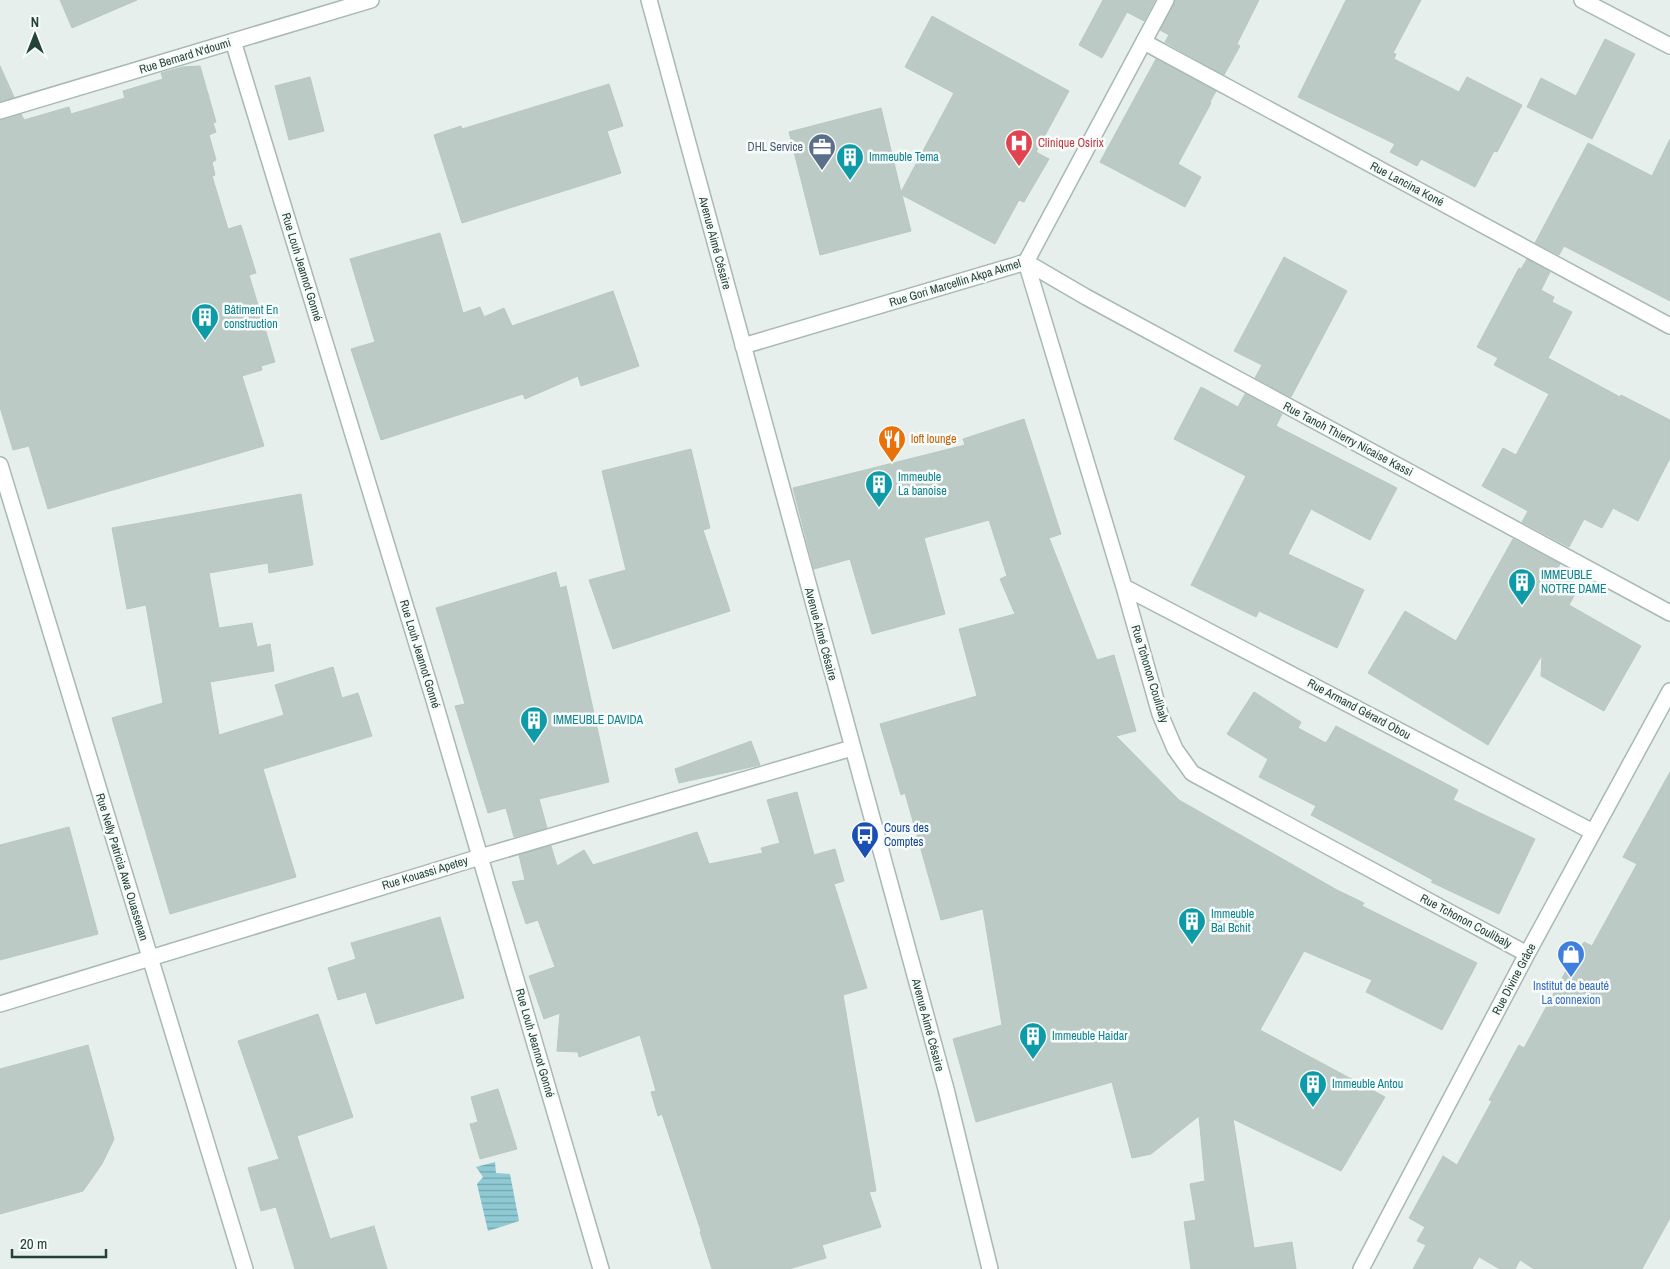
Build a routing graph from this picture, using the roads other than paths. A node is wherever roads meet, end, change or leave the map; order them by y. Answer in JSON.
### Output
{"nodes":[{"id":1,"x":371,"y":0,"type":"edge"},
{"id":2,"x":650,"y":0,"type":"edge"},
{"id":3,"x":1166,"y":0,"type":"edge"},
{"id":4,"x":1582,"y":0,"type":"edge"},
{"id":5,"x":233,"y":41,"type":"junction"},
{"id":6,"x":1144,"y":42,"type":"junction"},
{"id":7,"x":1670,"y":46,"type":"edge"},
{"id":8,"x":0,"y":111,"type":"edge"},
{"id":9,"x":1026,"y":262,"type":"junction"},
{"id":10,"x":1670,"y":326,"type":"edge"},
{"id":11,"x":743,"y":346,"type":"junction"},
{"id":12,"x":0,"y":465,"type":"edge"},
{"id":13,"x":1124,"y":587,"type":"junction"},
{"id":14,"x":1670,"y":613,"type":"edge"},
{"id":15,"x":1670,"y":691,"type":"edge"},
{"id":16,"x":852,"y":748,"type":"junction"},
{"id":17,"x":1594,"y":832,"type":"junction"},
{"id":18,"x":480,"y":857,"type":"junction"},
{"id":19,"x":1527,"y":954,"type":"junction"},
{"id":20,"x":150,"y":958,"type":"junction"},
{"id":21,"x":0,"y":1004,"type":"edge"},
{"id":22,"x":244,"y":1269,"type":"edge"},
{"id":23,"x":601,"y":1269,"type":"edge"},
{"id":24,"x":990,"y":1269,"type":"edge"},
{"id":25,"x":1361,"y":1269,"type":"edge"}],
"edges":[{"from":1,"to":5,"type":"street","name":"Rue Bernard N'doumi"},
{"from":2,"to":11,"type":"street","name":"Avenue Aimé Césaire"},
{"from":3,"to":6,"type":"street","name":"Rue Gori Marcellin Akpa Akmel"},
{"from":4,"to":7,"type":"street"},
{"from":5,"to":8,"type":"street","name":"Rue Bernard N'doumi"},
{"from":5,"to":18,"type":"street","name":"Rue Louh Jeannot Gonné"},
{"from":6,"to":9,"type":"street","name":"Rue Gori Marcellin Akpa Akmel"},
{"from":6,"to":10,"type":"street","name":"Rue Lancina Koné"},
{"from":9,"to":11,"type":"street","name":"Rue Gori Marcellin Akpa Akmel"},
{"from":9,"to":13,"type":"street","name":"Rue Tchonon Coulibaly"},
{"from":9,"to":14,"type":"street","name":"Rue Tanoh Thierry Nicaise Kassi"},
{"from":11,"to":16,"type":"street","name":"Avenue Aimé Césaire"},
{"from":12,"to":20,"type":"street","name":"Rue Nelly Patricia Awa Ouassenan"},
{"from":13,"to":17,"type":"street","name":"Rue Armand Gérard Obou"},
{"from":13,"to":19,"type":"street","name":"Rue Tchonon Coulibaly"},
{"from":15,"to":17,"type":"street","name":"Rue Divine Grâce"},
{"from":16,"to":18,"type":"street","name":"Rue Kouassi Apetey"},
{"from":16,"to":24,"type":"street","name":"Avenue Aimé Césaire"},
{"from":17,"to":19,"type":"street","name":"Rue Divine Grâce"},
{"from":18,"to":20,"type":"street","name":"Rue Kouassi Apetey"},
{"from":18,"to":23,"type":"street","name":"Rue Louh Jeannot Gonné"},
{"from":19,"to":25,"type":"street","name":"Rue Divine Grâce"},
{"from":20,"to":21,"type":"street","name":"Rue Kouassi Apetey"},
{"from":20,"to":22,"type":"street","name":"Rue Nelly Patricia Awa Ouassenan"}]}
